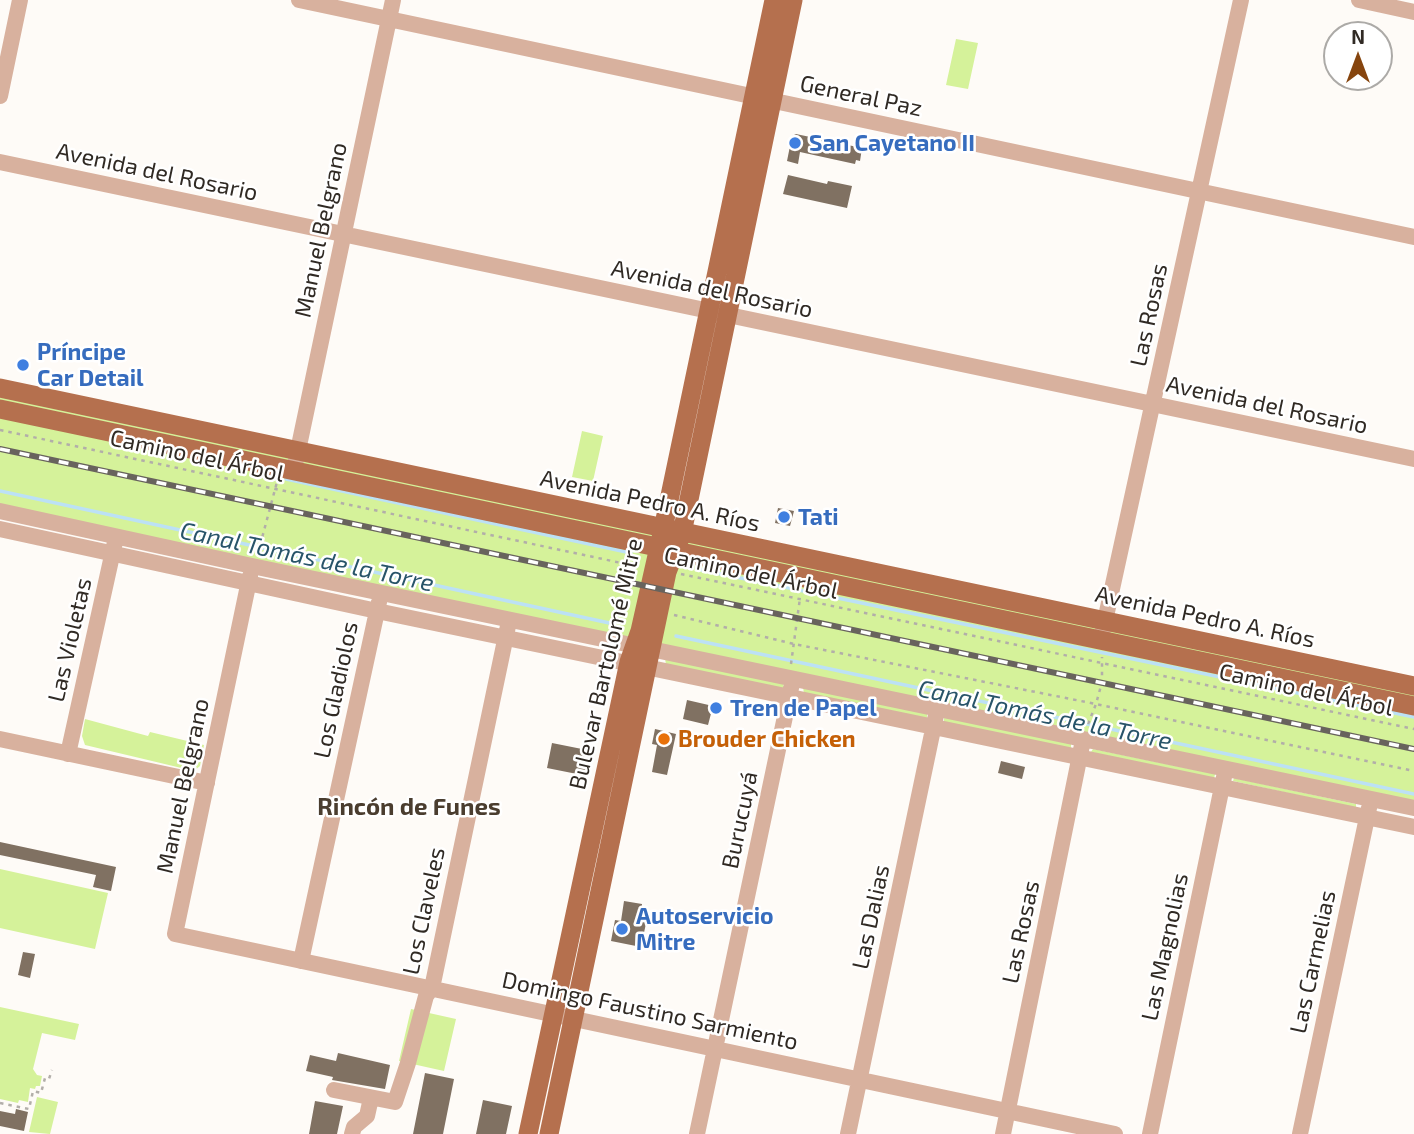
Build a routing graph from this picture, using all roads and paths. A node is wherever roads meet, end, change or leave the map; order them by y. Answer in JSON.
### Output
{"nodes":[{"id":1,"x":20,"y":0,"type":"edge"},
{"id":2,"x":299,"y":0,"type":"edge"},
{"id":3,"x":393,"y":0,"type":"edge"},
{"id":4,"x":774,"y":0,"type":"edge"},
{"id":5,"x":793,"y":0,"type":"edge"},
{"id":6,"x":1241,"y":0,"type":"edge"},
{"id":7,"x":1359,"y":0,"type":"edge"},
{"id":8,"x":1414,"y":12,"type":"edge"},
{"id":9,"x":389,"y":19,"type":"junction"},
{"id":10,"x":0,"y":96,"type":"edge"},
{"id":11,"x":763,"y":99,"type":"junction"},
{"id":12,"x":0,"y":162,"type":"edge"},
{"id":13,"x":1199,"y":191,"type":"junction"},
{"id":14,"x":344,"y":234,"type":"junction"},
{"id":15,"x":1414,"y":237,"type":"edge"},
{"id":16,"x":718,"y":313,"type":"junction"},
{"id":17,"x":0,"y":388,"type":"edge"},
{"id":18,"x":1153,"y":405,"type":"junction"},
{"id":19,"x":0,"y":409,"type":"edge"},
{"id":20,"x":0,"y":430,"type":"edge"},
{"id":21,"x":1414,"y":459,"type":"edge"},
{"id":22,"x":291,"y":463,"type":"junction"},
{"id":23,"x":276,"y":489,"type":"junction"},
{"id":24,"x":0,"y":511,"type":"edge"},
{"id":25,"x":0,"y":529,"type":"edge"},
{"id":26,"x":116,"y":537,"type":"junction"},
{"id":27,"x":670,"y":540,"type":"junction"},
{"id":28,"x":113,"y":553,"type":"junction"},
{"id":29,"x":255,"y":559,"type":"junction"},
{"id":30,"x":660,"y":570,"type":"junction"},
{"id":31,"x":248,"y":583,"type":"junction"},
{"id":32,"x":381,"y":592,"type":"junction"},
{"id":33,"x":801,"y":592,"type":"dead end"},
{"id":34,"x":800,"y":599,"type":"junction"},
{"id":35,"x":377,"y":611,"type":"junction"},
{"id":36,"x":659,"y":611,"type":"junction"},
{"id":37,"x":509,"y":620,"type":"junction"},
{"id":38,"x":506,"y":636,"type":"junction"},
{"id":39,"x":1103,"y":639,"type":"junction"},
{"id":40,"x":794,"y":644,"type":"junction"},
{"id":41,"x":641,"y":656,"type":"junction"},
{"id":42,"x":1102,"y":663,"type":"junction"},
{"id":43,"x":792,"y":673,"type":"junction"},
{"id":44,"x":1414,"y":686,"type":"edge"},
{"id":45,"x":790,"y":695,"type":"junction"},
{"id":46,"x":1096,"y":704,"type":"junction"},
{"id":47,"x":1414,"y":706,"type":"edge"},
{"id":48,"x":936,"y":717,"type":"junction"},
{"id":49,"x":1414,"y":729,"type":"edge"},
{"id":50,"x":1085,"y":734,"type":"junction"},
{"id":51,"x":0,"y":739,"type":"edge"},
{"id":52,"x":68,"y":754,"type":"junction"},
{"id":53,"x":1080,"y":756,"type":"junction"},
{"id":54,"x":1226,"y":769,"type":"junction"},
{"id":55,"x":1414,"y":771,"type":"edge"},
{"id":56,"x":207,"y":783,"type":"junction"},
{"id":57,"x":1222,"y":786,"type":"junction"},
{"id":58,"x":1371,"y":799,"type":"junction"},
{"id":59,"x":1414,"y":808,"type":"edge"},
{"id":60,"x":1367,"y":817,"type":"junction"},
{"id":61,"x":1414,"y":827,"type":"edge"},
{"id":62,"x":175,"y":934,"type":"joint"},
{"id":63,"x":301,"y":961,"type":"junction"},
{"id":64,"x":432,"y":988,"type":"junction"},
{"id":65,"x":554,"y":1014,"type":"junction"},
{"id":66,"x":574,"y":1018,"type":"junction"},
{"id":67,"x":715,"y":1048,"type":"junction"},
{"id":68,"x":52,"y":1070,"type":"dead end"},
{"id":69,"x":860,"y":1079,"type":"junction"},
{"id":70,"x":334,"y":1090,"type":"dead end"},
{"id":71,"x":370,"y":1098,"type":"junction"},
{"id":72,"x":0,"y":1103,"type":"edge"},
{"id":73,"x":1008,"y":1111,"type":"junction"},
{"id":74,"x":352,"y":1134,"type":"edge"},
{"id":75,"x":528,"y":1134,"type":"edge"},
{"id":76,"x":550,"y":1134,"type":"edge"},
{"id":77,"x":697,"y":1134,"type":"edge"},
{"id":78,"x":848,"y":1134,"type":"edge"},
{"id":79,"x":1003,"y":1134,"type":"edge"},
{"id":80,"x":1115,"y":1134,"type":"edge"},
{"id":81,"x":1150,"y":1134,"type":"edge"},
{"id":82,"x":1300,"y":1134,"type":"edge"}],
"edges":[{"from":1,"to":10,"type":"street"},
{"from":2,"to":9,"type":"street","name":"General Paz"},
{"from":3,"to":9,"type":"street","name":"Manuel Belgrano"},
{"from":4,"to":11,"type":"main road","name":"Bulevar Bartolomé Mitre"},
{"from":5,"to":11,"type":"main road","name":"Bulevar Bartolomé Mitre"},
{"from":6,"to":13,"type":"street","name":"Las Rosas"},
{"from":7,"to":8,"type":"street"},
{"from":9,"to":11,"type":"street","name":"General Paz"},
{"from":9,"to":14,"type":"street","name":"Manuel Belgrano"},
{"from":11,"to":13,"type":"street","name":"General Paz"},
{"from":11,"to":16,"type":"main road","name":"Bulevar Bartolomé Mitre"},
{"from":12,"to":14,"type":"street","name":"Avenida del Rosario"},
{"from":13,"to":15,"type":"street","name":"General Paz"},
{"from":13,"to":18,"type":"street","name":"Las Rosas"},
{"from":14,"to":16,"type":"street","name":"Avenida del Rosario"},
{"from":14,"to":22,"type":"street","name":"Manuel Belgrano"},
{"from":16,"to":18,"type":"street","name":"Avenida del Rosario"},
{"from":16,"to":27,"type":"main road","name":"Bulevar Bartolomé Mitre"},
{"from":17,"to":22,"type":"main road","name":"Avenida Pedro A. Ríos"},
{"from":18,"to":21,"type":"street","name":"Avenida del Rosario"},
{"from":18,"to":39,"type":"street","name":"Las Rosas"},
{"from":19,"to":22,"type":"main road","name":"Avenida Pedro A. Ríos"},
{"from":20,"to":23,"type":"path","name":"Camino del Árbol"},
{"from":22,"to":23,"type":"path"},
{"from":22,"to":27,"type":"main road","name":"Avenida Pedro A. Ríos"},
{"from":23,"to":29,"type":"path"},
{"from":23,"to":30,"type":"path","name":"Camino del Árbol"},
{"from":24,"to":26,"type":"street"},
{"from":25,"to":28,"type":"street"},
{"from":26,"to":28,"type":"street","name":"Las Violetas"},
{"from":26,"to":29,"type":"street"},
{"from":27,"to":30,"type":"main road","name":"Bulevar Bartolomé Mitre"},
{"from":27,"to":39,"type":"main road","name":"Avenida Pedro A. Ríos"},
{"from":28,"to":31,"type":"street"},
{"from":28,"to":52,"type":"street","name":"Las Violetas"},
{"from":29,"to":31,"type":"street","name":"Manuel Belgrano"},
{"from":29,"to":32,"type":"street"},
{"from":30,"to":34,"type":"path","name":"Camino del Árbol"},
{"from":30,"to":36,"type":"main road","name":"Bulevar Bartolomé Mitre"},
{"from":30,"to":41,"type":"main road","name":"Bulevar Bartolomé Mitre"},
{"from":31,"to":35,"type":"street"},
{"from":31,"to":56,"type":"street","name":"Manuel Belgrano"},
{"from":32,"to":35,"type":"street","name":"Los Gladiolos"},
{"from":32,"to":37,"type":"street"},
{"from":33,"to":34,"type":"path"},
{"from":34,"to":40,"type":"path"},
{"from":34,"to":42,"type":"path","name":"Camino del Árbol"},
{"from":35,"to":38,"type":"street"},
{"from":35,"to":63,"type":"street","name":"Los Gladiolos"},
{"from":36,"to":40,"type":"path"},
{"from":36,"to":41,"type":"main road","name":"Bulevar Bartolomé Mitre"},
{"from":37,"to":38,"type":"street","name":"Los Claveles"},
{"from":37,"to":41,"type":"street"},
{"from":38,"to":41,"type":"street"},
{"from":38,"to":64,"type":"street","name":"Los Claveles"},
{"from":39,"to":42,"type":"path"},
{"from":39,"to":44,"type":"main road","name":"Avenida Pedro A. Ríos"},
{"from":39,"to":47,"type":"main road","name":"Avenida Pedro A. Ríos"},
{"from":40,"to":43,"type":"path"},
{"from":40,"to":46,"type":"path"},
{"from":41,"to":43,"type":"street"},
{"from":41,"to":45,"type":"street"},
{"from":41,"to":65,"type":"main road","name":"Bulevar Bartolomé Mitre"},
{"from":41,"to":66,"type":"main road","name":"Bulevar Bartolomé Mitre"},
{"from":42,"to":46,"type":"path"},
{"from":42,"to":49,"type":"path","name":"Camino del Árbol"},
{"from":43,"to":45,"type":"street","name":"Burucuyá"},
{"from":43,"to":48,"type":"street"},
{"from":45,"to":48,"type":"street"},
{"from":45,"to":67,"type":"street","name":"Burucuyá"},
{"from":46,"to":50,"type":"path"},
{"from":46,"to":55,"type":"path"},
{"from":48,"to":50,"type":"street"},
{"from":48,"to":53,"type":"street"},
{"from":48,"to":69,"type":"street","name":"Las Dalias"},
{"from":50,"to":53,"type":"street","name":"Las Rosas"},
{"from":50,"to":54,"type":"street"},
{"from":51,"to":52,"type":"street"},
{"from":52,"to":56,"type":"street"},
{"from":53,"to":57,"type":"street"},
{"from":53,"to":73,"type":"street","name":"Las Rosas"},
{"from":54,"to":57,"type":"street","name":"Las Magnolias"},
{"from":54,"to":58,"type":"street"},
{"from":56,"to":62,"type":"street","name":"Manuel Belgrano"},
{"from":57,"to":60,"type":"street"},
{"from":57,"to":81,"type":"street","name":"Las Magnolias"},
{"from":58,"to":59,"type":"street"},
{"from":58,"to":60,"type":"street","name":"Las Carmelias"},
{"from":60,"to":61,"type":"street"},
{"from":60,"to":82,"type":"street","name":"Las Carmelias"},
{"from":62,"to":63,"type":"street","name":"Domingo Faustino Sarmiento"},
{"from":63,"to":64,"type":"street","name":"Domingo Faustino Sarmiento"},
{"from":64,"to":65,"type":"street","name":"Domingo Faustino Sarmiento"},
{"from":64,"to":71,"type":"street","name":"Los Claveles"},
{"from":65,"to":66,"type":"street","name":"Domingo Faustino Sarmiento"},
{"from":65,"to":75,"type":"main road","name":"Bulevar Bartolomé Mitre"},
{"from":66,"to":67,"type":"street","name":"Domingo Faustino Sarmiento"},
{"from":66,"to":76,"type":"main road","name":"Bulevar Bartolomé Mitre"},
{"from":67,"to":69,"type":"street","name":"Domingo Faustino Sarmiento"},
{"from":67,"to":77,"type":"street","name":"Burucuyá"},
{"from":68,"to":72,"type":"path"},
{"from":69,"to":73,"type":"street","name":"Domingo Faustino Sarmiento"},
{"from":69,"to":78,"type":"street","name":"Las Dalias"},
{"from":70,"to":71,"type":"street"},
{"from":71,"to":74,"type":"street"},
{"from":73,"to":79,"type":"street","name":"Las Rosas"},
{"from":73,"to":80,"type":"street","name":"Domingo Faustino Sarmiento"}]}
